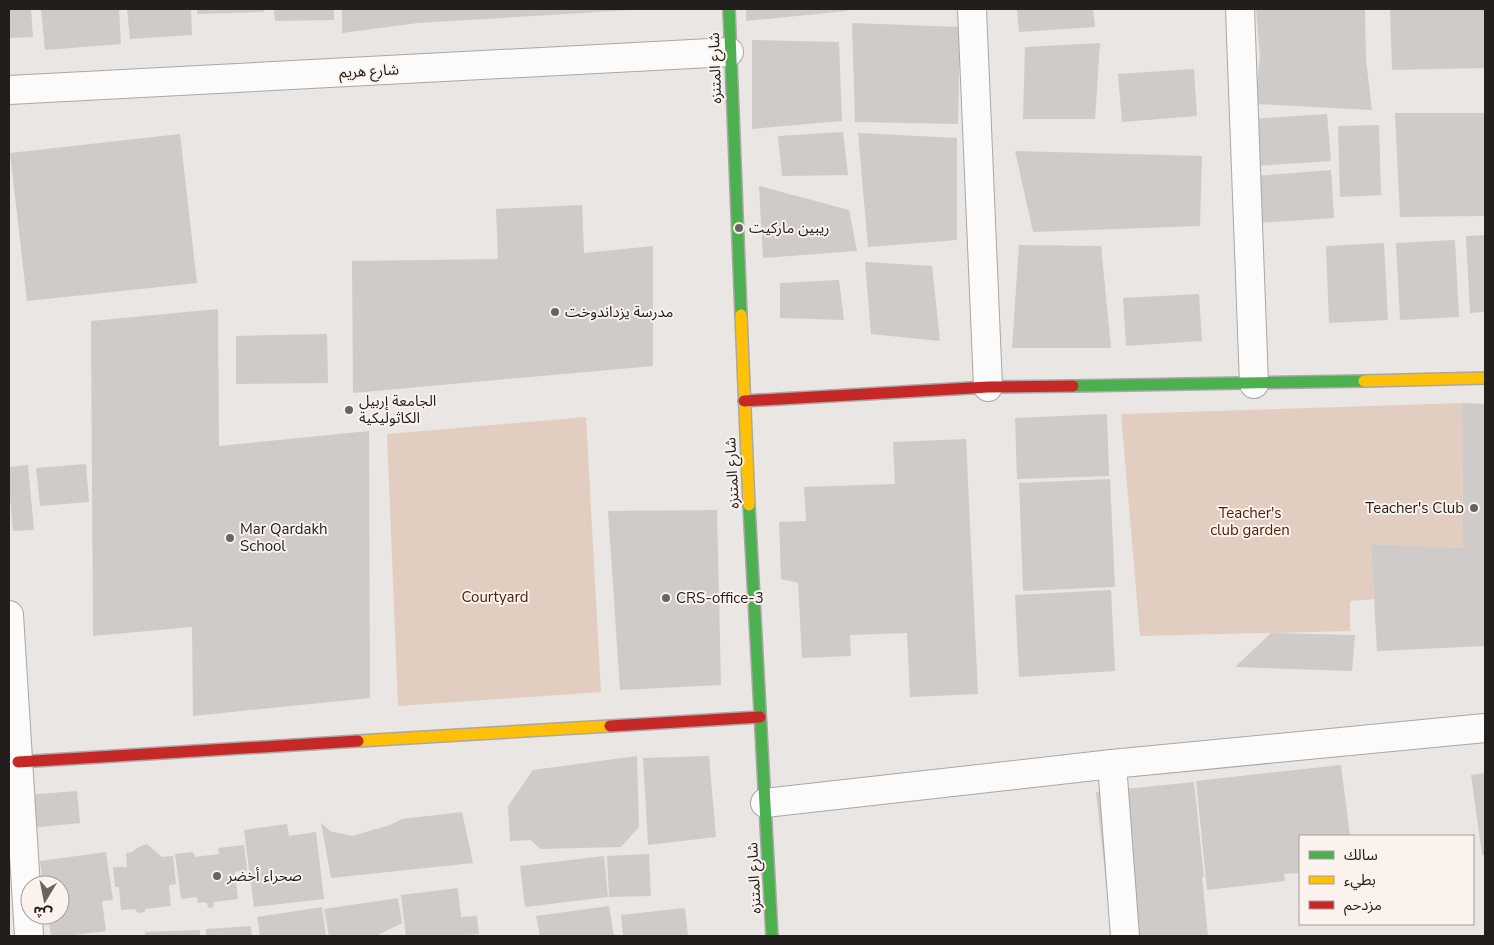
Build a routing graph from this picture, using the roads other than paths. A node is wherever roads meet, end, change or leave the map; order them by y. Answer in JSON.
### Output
{"nodes":[{"id":1,"x":729,"y":9,"type":"edge"},
{"id":2,"x":972,"y":9,"type":"edge"},
{"id":3,"x":1240,"y":9,"type":"edge"},
{"id":4,"x":729,"y":52,"type":"junction"},
{"id":5,"x":9,"y":90,"type":"edge"},
{"id":6,"x":1485,"y":378,"type":"edge"},
{"id":7,"x":1254,"y":384,"type":"junction"},
{"id":8,"x":988,"y":387,"type":"junction"},
{"id":9,"x":744,"y":401,"type":"junction"},
{"id":10,"x":9,"y":615,"type":"edge"},
{"id":11,"x":760,"y":718,"type":"junction"},
{"id":12,"x":1485,"y":728,"type":"edge"},
{"id":13,"x":18,"y":762,"type":"junction"},
{"id":14,"x":1112,"y":764,"type":"junction"},
{"id":15,"x":765,"y":803,"type":"junction"},
{"id":16,"x":17,"y":882,"type":"edge"},
{"id":17,"x":29,"y":936,"type":"edge"},
{"id":18,"x":772,"y":936,"type":"edge"},
{"id":19,"x":1125,"y":936,"type":"edge"}],
"edges":[{"from":1,"to":4,"type":"street","name":"شارع المتنزه"},
{"from":2,"to":8,"type":"street"},
{"from":3,"to":7,"type":"street"},
{"from":4,"to":5,"type":"street","name":"شارع هريم"},
{"from":4,"to":9,"type":"street","name":"شارع المتنزه"},
{"from":6,"to":7,"type":"street"},
{"from":7,"to":8,"type":"street"},
{"from":8,"to":9,"type":"street"},
{"from":9,"to":11,"type":"street","name":"شارع المتنزه"},
{"from":10,"to":13,"type":"street"},
{"from":11,"to":13,"type":"street"},
{"from":11,"to":15,"type":"street","name":"شارع المتنزه"},
{"from":12,"to":14,"type":"street"},
{"from":13,"to":16,"type":"street"},
{"from":14,"to":15,"type":"street"},
{"from":14,"to":19,"type":"street"},
{"from":15,"to":18,"type":"street","name":"شارع المتنزه"},
{"from":16,"to":17,"type":"street"}]}
